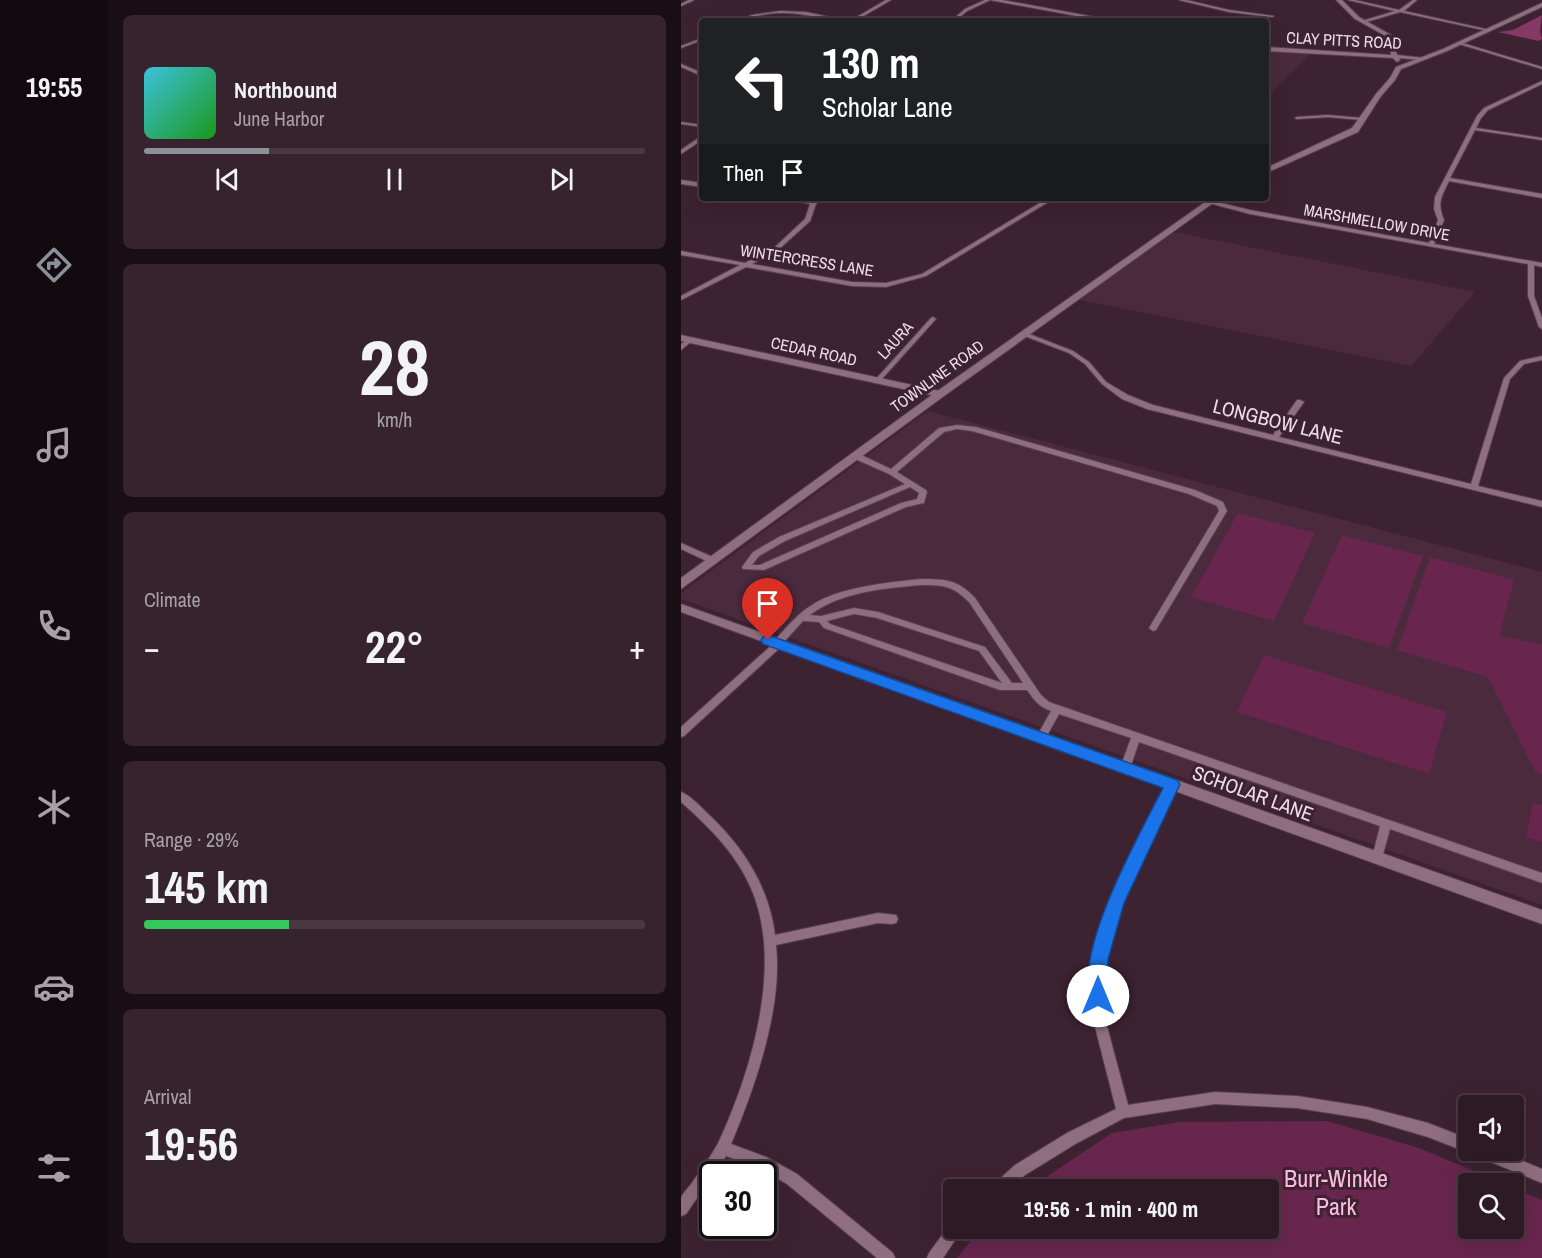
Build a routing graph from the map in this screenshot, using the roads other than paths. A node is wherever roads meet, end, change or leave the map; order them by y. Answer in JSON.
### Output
{"nodes":[{"id":1,"x":692,"y":0,"type":"edge"},
{"id":2,"x":889,"y":0,"type":"edge"},
{"id":3,"x":988,"y":0,"type":"edge"},
{"id":4,"x":993,"y":0,"type":"edge"},
{"id":5,"x":1181,"y":0,"type":"edge"},
{"id":6,"x":1339,"y":0,"type":"edge"},
{"id":7,"x":1350,"y":0,"type":"edge"},
{"id":8,"x":1415,"y":0,"type":"edge"},
{"id":9,"x":681,"y":5,"type":"edge"},
{"id":10,"x":1542,"y":5,"type":"edge"},
{"id":11,"x":1402,"y":10,"type":"junction"},
{"id":12,"x":1272,"y":16,"type":"dead end"},
{"id":13,"x":750,"y":18,"type":"edge"},
{"id":14,"x":828,"y":18,"type":"edge"},
{"id":15,"x":857,"y":18,"type":"edge"},
{"id":16,"x":957,"y":18,"type":"edge"},
{"id":17,"x":1096,"y":18,"type":"edge"},
{"id":18,"x":1363,"y":22,"type":"junction"},
{"id":19,"x":1488,"y":30,"type":"junction"},
{"id":20,"x":699,"y":40,"type":"edge"},
{"id":21,"x":1460,"y":43,"type":"junction"},
{"id":22,"x":681,"y":47,"type":"edge"},
{"id":23,"x":1269,"y":49,"type":"edge"},
{"id":24,"x":1393,"y":55,"type":"junction"},
{"id":25,"x":1421,"y":58,"type":"junction"},
{"id":26,"x":681,"y":65,"type":"edge"},
{"id":27,"x":1398,"y":68,"type":"junction"},
{"id":28,"x":1542,"y":68,"type":"edge"},
{"id":29,"x":699,"y":74,"type":"edge"},
{"id":30,"x":1542,"y":82,"type":"edge"},
{"id":31,"x":1529,"y":88,"type":"junction"},
{"id":32,"x":1542,"y":92,"type":"edge"},
{"id":33,"x":1297,"y":118,"type":"dead end"},
{"id":34,"x":1362,"y":119,"type":"junction"},
{"id":35,"x":681,"y":123,"type":"edge"},
{"id":36,"x":699,"y":126,"type":"edge"},
{"id":37,"x":1475,"y":129,"type":"junction"},
{"id":38,"x":1542,"y":139,"type":"edge"},
{"id":39,"x":699,"y":140,"type":"edge"},
{"id":40,"x":681,"y":152,"type":"edge"},
{"id":41,"x":1269,"y":170,"type":"edge"},
{"id":42,"x":1448,"y":179,"type":"junction"},
{"id":43,"x":681,"y":182,"type":"edge"},
{"id":44,"x":699,"y":185,"type":"edge"},
{"id":45,"x":1542,"y":196,"type":"edge"},
{"id":46,"x":815,"y":201,"type":"edge"},
{"id":47,"x":1047,"y":201,"type":"edge"},
{"id":48,"x":1211,"y":201,"type":"edge"},
{"id":49,"x":1217,"y":201,"type":"edge"},
{"id":50,"x":1431,"y":245,"type":"junction"},
{"id":51,"x":681,"y":253,"type":"edge"},
{"id":52,"x":1531,"y":264,"type":"junction"},
{"id":53,"x":748,"y":265,"type":"junction"},
{"id":54,"x":1542,"y":265,"type":"edge"},
{"id":55,"x":681,"y":298,"type":"edge"},
{"id":56,"x":933,"y":319,"type":"dead end"},
{"id":57,"x":1542,"y":327,"type":"edge"},
{"id":58,"x":1024,"y":334,"type":"junction"},
{"id":59,"x":686,"y":339,"type":"edge"},
{"id":60,"x":681,"y":348,"type":"edge"},
{"id":61,"x":1542,"y":358,"type":"edge"},
{"id":62,"x":878,"y":380,"type":"junction"},
{"id":63,"x":940,"y":394,"type":"junction"},
{"id":64,"x":1300,"y":402,"type":"dead end"},
{"id":65,"x":1275,"y":437,"type":"junction"},
{"id":66,"x":856,"y":456,"type":"junction"},
{"id":67,"x":892,"y":472,"type":"junction"},
{"id":68,"x":911,"y":484,"type":"junction"},
{"id":69,"x":1474,"y":486,"type":"junction"},
{"id":70,"x":1542,"y":504,"type":"edge"},
{"id":71,"x":681,"y":546,"type":"edge"},
{"id":72,"x":714,"y":561,"type":"junction"},
{"id":73,"x":681,"y":585,"type":"edge"},
{"id":74,"x":681,"y":608,"type":"edge"},
{"id":75,"x":802,"y":618,"type":"junction"},
{"id":76,"x":821,"y":619,"type":"junction"},
{"id":77,"x":1153,"y":628,"type":"dead end"},
{"id":78,"x":778,"y":644,"type":"junction"},
{"id":79,"x":1009,"y":687,"type":"junction"},
{"id":80,"x":1030,"y":687,"type":"junction"},
{"id":81,"x":1057,"y":709,"type":"junction"},
{"id":82,"x":681,"y":733,"type":"edge"},
{"id":83,"x":1136,"y":737,"type":"junction"},
{"id":84,"x":1041,"y":738,"type":"junction"},
{"id":85,"x":1125,"y":768,"type":"junction"},
{"id":86,"x":1172,"y":784,"type":"junction"},
{"id":87,"x":681,"y":796,"type":"edge"},
{"id":88,"x":1386,"y":824,"type":"junction"},
{"id":89,"x":1377,"y":858,"type":"junction"},
{"id":90,"x":1542,"y":878,"type":"edge"},
{"id":91,"x":1542,"y":917,"type":"edge"},
{"id":92,"x":892,"y":919,"type":"dead end"},
{"id":93,"x":772,"y":941,"type":"junction"},
{"id":94,"x":1123,"y":1112,"type":"junction"},
{"id":95,"x":1458,"y":1142,"type":"edge"},
{"id":96,"x":723,"y":1148,"type":"junction"},
{"id":97,"x":1506,"y":1161,"type":"edge"},
{"id":98,"x":1542,"y":1176,"type":"edge"},
{"id":99,"x":1011,"y":1179,"type":"edge"},
{"id":100,"x":681,"y":1209,"type":"edge"},
{"id":101,"x":948,"y":1239,"type":"edge"},
{"id":102,"x":888,"y":1258,"type":"edge"},
{"id":103,"x":934,"y":1258,"type":"edge"}],
"edges":[{"from":1,"to":9,"type":"street"},
{"from":2,"to":15,"type":"street"},
{"from":3,"to":16,"type":"street"},
{"from":4,"to":17,"type":"street"},
{"from":5,"to":12,"type":"street"},
{"from":6,"to":18,"type":"street"},
{"from":7,"to":11,"type":"street"},
{"from":8,"to":11,"type":"street"},
{"from":10,"to":19,"type":"main road"},
{"from":11,"to":18,"type":"street"},
{"from":11,"to":19,"type":"street"},
{"from":13,"to":14,"type":"street"},
{"from":18,"to":24,"type":"street"},
{"from":19,"to":21,"type":"main road"},
{"from":20,"to":22,"type":"street"},
{"from":21,"to":25,"type":"main road"},
{"from":21,"to":28,"type":"street"},
{"from":23,"to":24,"type":"street","name":"CLAY PITTS ROAD"},
{"from":24,"to":25,"type":"street","name":"CLAY PITTS ROAD"},
{"from":24,"to":27,"type":"street"},
{"from":25,"to":27,"type":"main road"},
{"from":26,"to":29,"type":"street"},
{"from":27,"to":34,"type":"main road"},
{"from":30,"to":31,"type":"street"},
{"from":31,"to":32,"type":"street"},
{"from":31,"to":37,"type":"street"},
{"from":33,"to":34,"type":"street"},
{"from":34,"to":41,"type":"main road"},
{"from":35,"to":36,"type":"street"},
{"from":37,"to":38,"type":"street"},
{"from":37,"to":42,"type":"street"},
{"from":39,"to":40,"type":"street"},
{"from":42,"to":45,"type":"street"},
{"from":42,"to":50,"type":"street"},
{"from":43,"to":44,"type":"street"},
{"from":46,"to":53,"type":"street"},
{"from":47,"to":53,"type":"street","name":"WINTERCRESS LANE"},
{"from":48,"to":58,"type":"main road","name":"TOWNLINE ROAD"},
{"from":49,"to":50,"type":"street","name":"MARSHMELLOW DRIVE"},
{"from":50,"to":52,"type":"street","name":"MARSHMELLOW DRIVE"},
{"from":51,"to":53,"type":"street","name":"WINTERCRESS LANE"},
{"from":52,"to":54,"type":"street","name":"MARSHMELLOW DRIVE"},
{"from":52,"to":57,"type":"street"},
{"from":53,"to":55,"type":"street"},
{"from":56,"to":62,"type":"street","name":"LAURA"},
{"from":58,"to":63,"type":"main road","name":"TOWNLINE ROAD"},
{"from":58,"to":65,"type":"street","name":"LONGBOW LANE"},
{"from":59,"to":60,"type":"street"},
{"from":59,"to":62,"type":"street","name":"CEDAR ROAD"},
{"from":61,"to":69,"type":"street"},
{"from":62,"to":63,"type":"street","name":"CEDAR ROAD"},
{"from":63,"to":66,"type":"main road","name":"TOWNLINE ROAD"},
{"from":64,"to":65,"type":"street"},
{"from":65,"to":69,"type":"street","name":"LONGBOW LANE"},
{"from":66,"to":67,"type":"street"},
{"from":66,"to":72,"type":"main road","name":"TOWNLINE ROAD"},
{"from":67,"to":68,"type":"street"},
{"from":67,"to":77,"type":"street"},
{"from":68,"to":68,"type":"street"},
{"from":69,"to":70,"type":"street","name":"LONGBOW LANE"},
{"from":71,"to":72,"type":"street"},
{"from":72,"to":73,"type":"main road","name":"TOWNLINE ROAD"},
{"from":74,"to":78,"type":"street","name":"SCHOLAR LANE"},
{"from":75,"to":76,"type":"street"},
{"from":75,"to":78,"type":"street"},
{"from":75,"to":80,"type":"street"},
{"from":76,"to":79,"type":"street"},
{"from":76,"to":79,"type":"street"},
{"from":78,"to":82,"type":"street"},
{"from":78,"to":84,"type":"street","name":"SCHOLAR LANE"},
{"from":79,"to":80,"type":"street"},
{"from":80,"to":81,"type":"street"},
{"from":81,"to":83,"type":"street"},
{"from":81,"to":84,"type":"street"},
{"from":83,"to":85,"type":"street"},
{"from":83,"to":88,"type":"street"},
{"from":84,"to":85,"type":"street","name":"SCHOLAR LANE"},
{"from":85,"to":86,"type":"street","name":"SCHOLAR LANE"},
{"from":86,"to":89,"type":"street","name":"SCHOLAR LANE"},
{"from":86,"to":94,"type":"street"},
{"from":87,"to":93,"type":"street"},
{"from":88,"to":89,"type":"street"},
{"from":88,"to":90,"type":"street"},
{"from":89,"to":91,"type":"street","name":"SCHOLAR LANE"},
{"from":92,"to":93,"type":"street"},
{"from":93,"to":96,"type":"street"},
{"from":94,"to":95,"type":"street"},
{"from":94,"to":99,"type":"street"},
{"from":96,"to":100,"type":"street"},
{"from":96,"to":102,"type":"street"},
{"from":97,"to":98,"type":"street"},
{"from":101,"to":103,"type":"street"}]}
